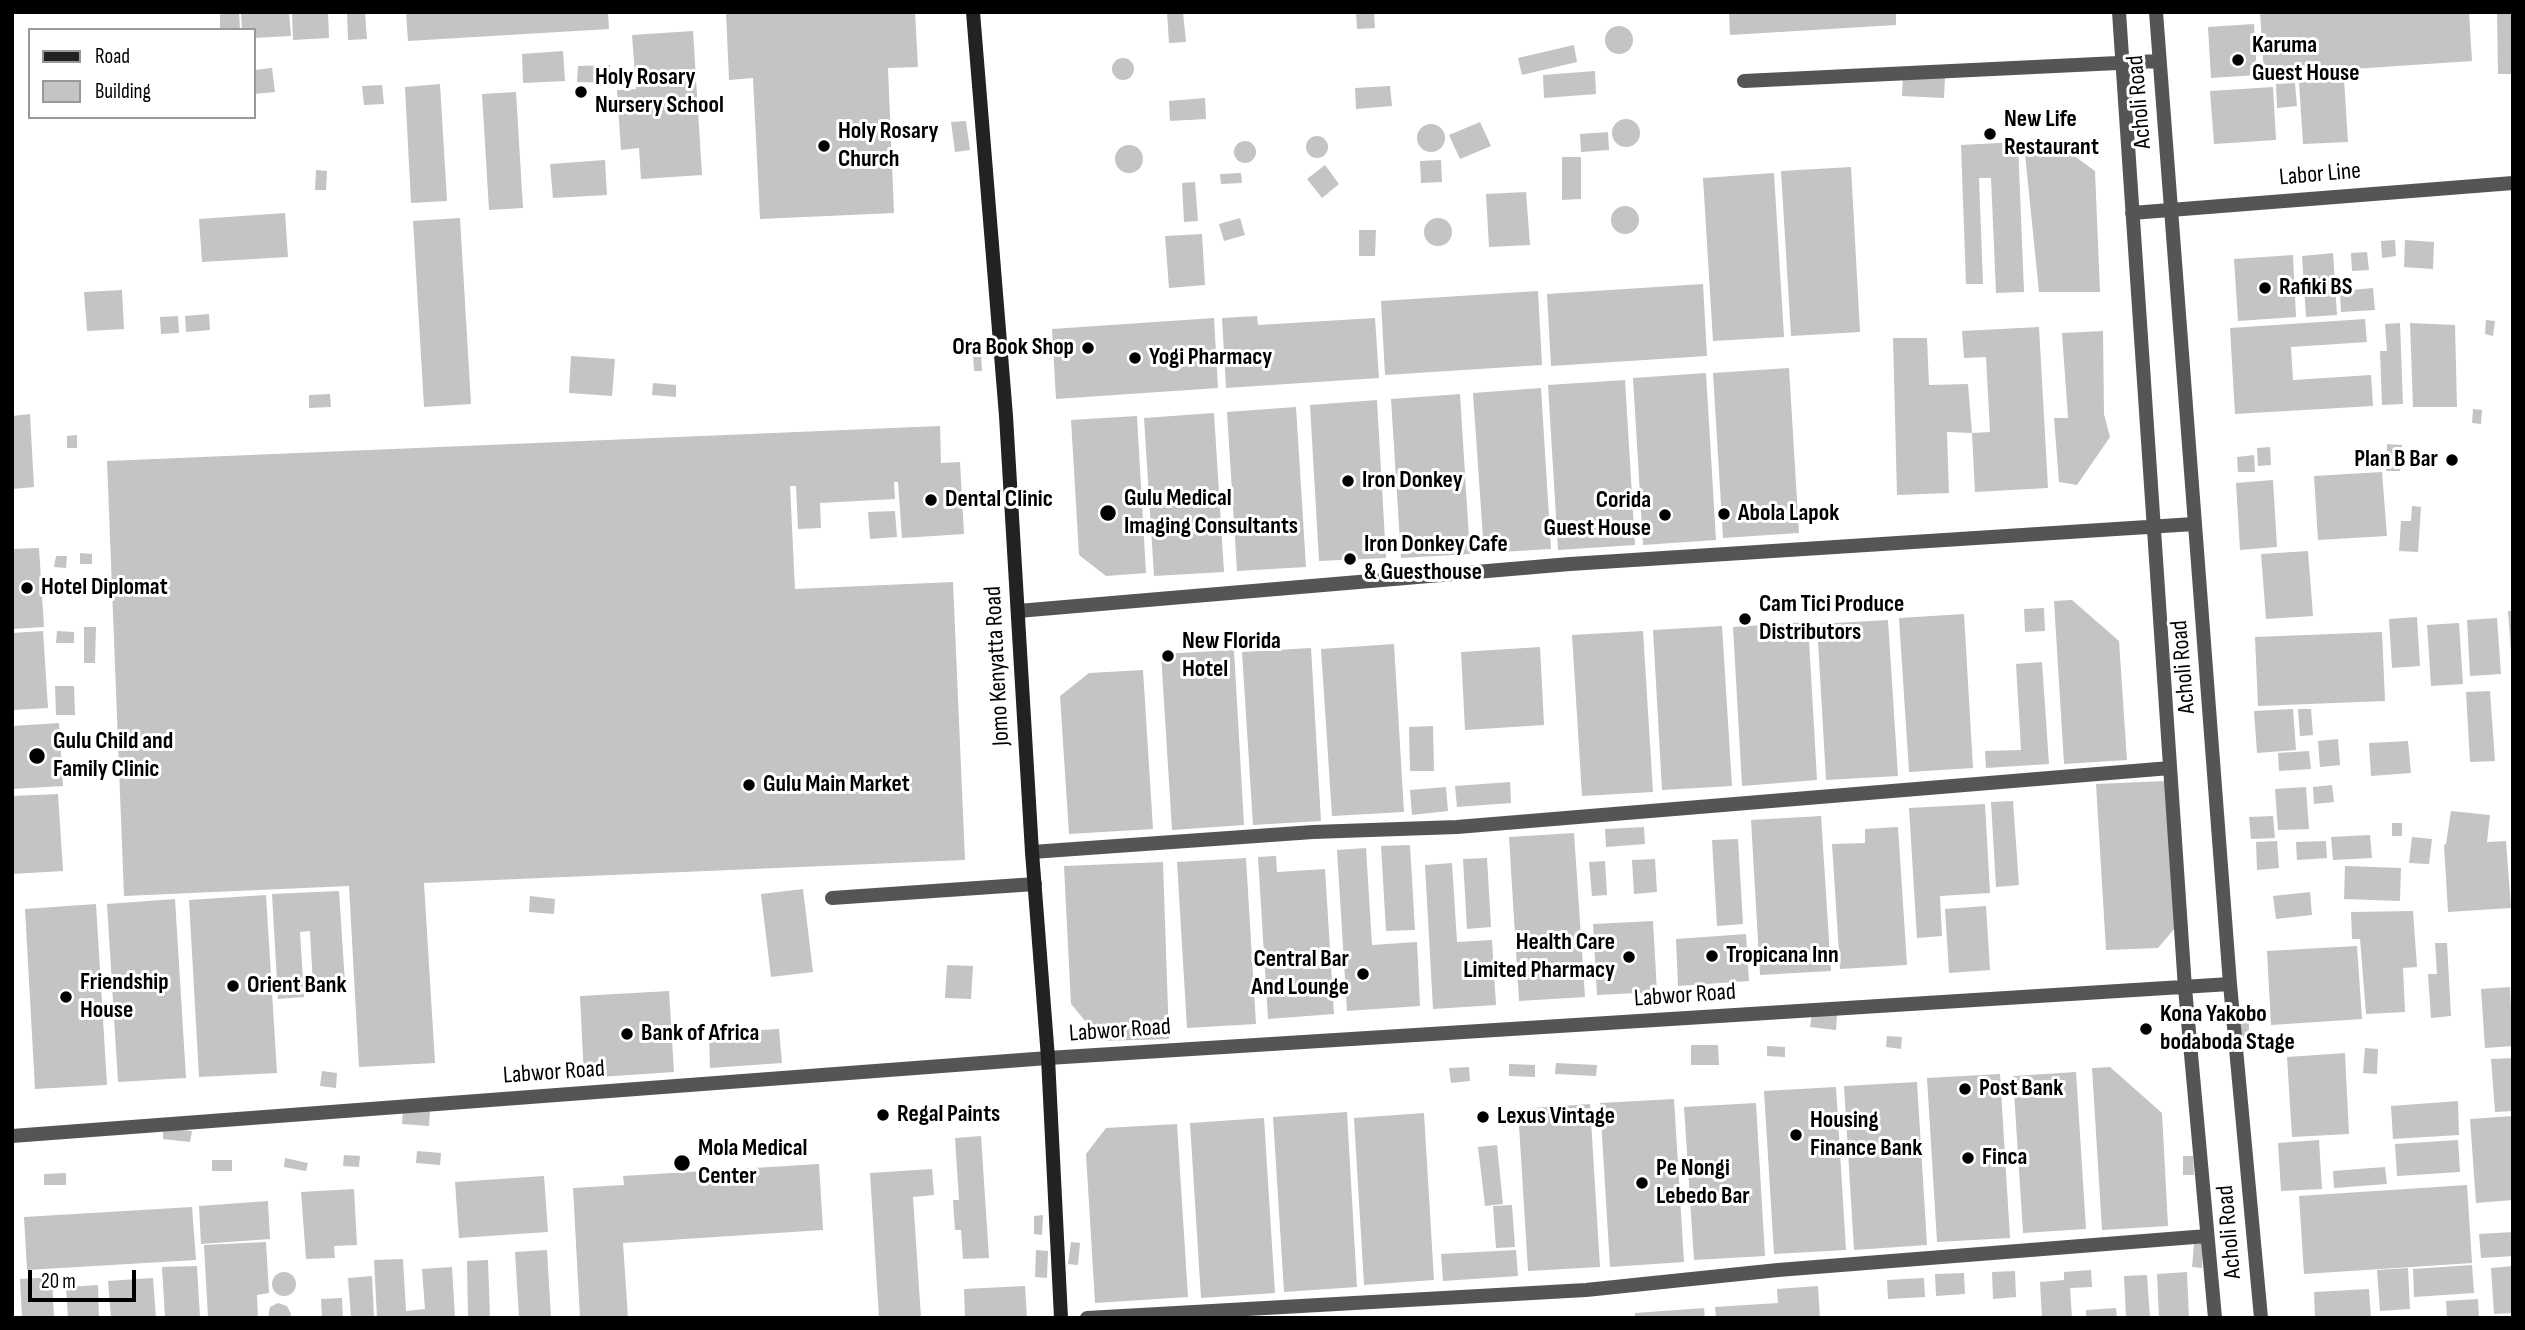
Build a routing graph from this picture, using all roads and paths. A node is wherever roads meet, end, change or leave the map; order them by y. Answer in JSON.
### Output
{"nodes":[{"id":1,"x":973,"y":12,"type":"edge"},
{"id":2,"x":2119,"y":12,"type":"edge"},
{"id":3,"x":2156,"y":12,"type":"edge"},
{"id":4,"x":2159,"y":61,"type":"junction"},
{"id":5,"x":2122,"y":64,"type":"junction"},
{"id":6,"x":1744,"y":81,"type":"dead end"},
{"id":7,"x":2513,"y":183,"type":"edge"},
{"id":8,"x":2172,"y":210,"type":"junction"},
{"id":9,"x":2132,"y":213,"type":"junction"},
{"id":10,"x":2194,"y":524,"type":"junction"},
{"id":11,"x":2152,"y":526,"type":"junction"},
{"id":12,"x":1018,"y":611,"type":"junction"},
{"id":13,"x":2170,"y":768,"type":"junction"},
{"id":14,"x":1032,"y":852,"type":"junction"},
{"id":15,"x":1035,"y":884,"type":"junction"},
{"id":16,"x":832,"y":898,"type":"dead end"},
{"id":17,"x":2231,"y":984,"type":"junction"},
{"id":18,"x":2185,"y":988,"type":"junction"},
{"id":19,"x":1048,"y":1058,"type":"junction"},
{"id":20,"x":12,"y":1136,"type":"edge"},
{"id":21,"x":2207,"y":1236,"type":"junction"},
{"id":22,"x":1061,"y":1318,"type":"edge"},
{"id":23,"x":1087,"y":1318,"type":"edge"},
{"id":24,"x":2215,"y":1318,"type":"edge"},
{"id":25,"x":2261,"y":1318,"type":"edge"}],
"edges":[{"from":1,"to":12,"type":"main road","name":"Jomo Kenyatta Road"},
{"from":2,"to":5,"type":"street","name":"Acholi Road"},
{"from":3,"to":4,"type":"street","name":"Acholi Road"},
{"from":4,"to":5,"type":"street"},
{"from":4,"to":8,"type":"street","name":"Acholi Road"},
{"from":5,"to":6,"type":"street"},
{"from":5,"to":9,"type":"street","name":"Acholi Road"},
{"from":7,"to":8,"type":"street","name":"Labor Line"},
{"from":8,"to":9,"type":"street","name":"Labor Line"},
{"from":8,"to":10,"type":"street","name":"Acholi Road"},
{"from":9,"to":11,"type":"street","name":"Acholi Road"},
{"from":10,"to":11,"type":"street"},
{"from":10,"to":17,"type":"street","name":"Acholi Road"},
{"from":11,"to":12,"type":"street"},
{"from":11,"to":13,"type":"street","name":"Acholi Road"},
{"from":12,"to":14,"type":"main road","name":"Jomo Kenyatta Road"},
{"from":13,"to":14,"type":"street"},
{"from":13,"to":18,"type":"street","name":"Acholi Road"},
{"from":14,"to":15,"type":"main road","name":"Jomo Kenyatta Road"},
{"from":15,"to":16,"type":"street"},
{"from":15,"to":19,"type":"main road","name":"Jomo Kenyatta Road"},
{"from":17,"to":18,"type":"street","name":"Labwor Road"},
{"from":17,"to":25,"type":"street","name":"Acholi Road"},
{"from":18,"to":19,"type":"street","name":"Labwor Road"},
{"from":18,"to":21,"type":"street","name":"Acholi Road"},
{"from":19,"to":20,"type":"street","name":"Labwor Road"},
{"from":19,"to":22,"type":"main road","name":"Jomo Kenyatta Road"},
{"from":21,"to":23,"type":"street"},
{"from":21,"to":24,"type":"street","name":"Acholi Road"}]}
